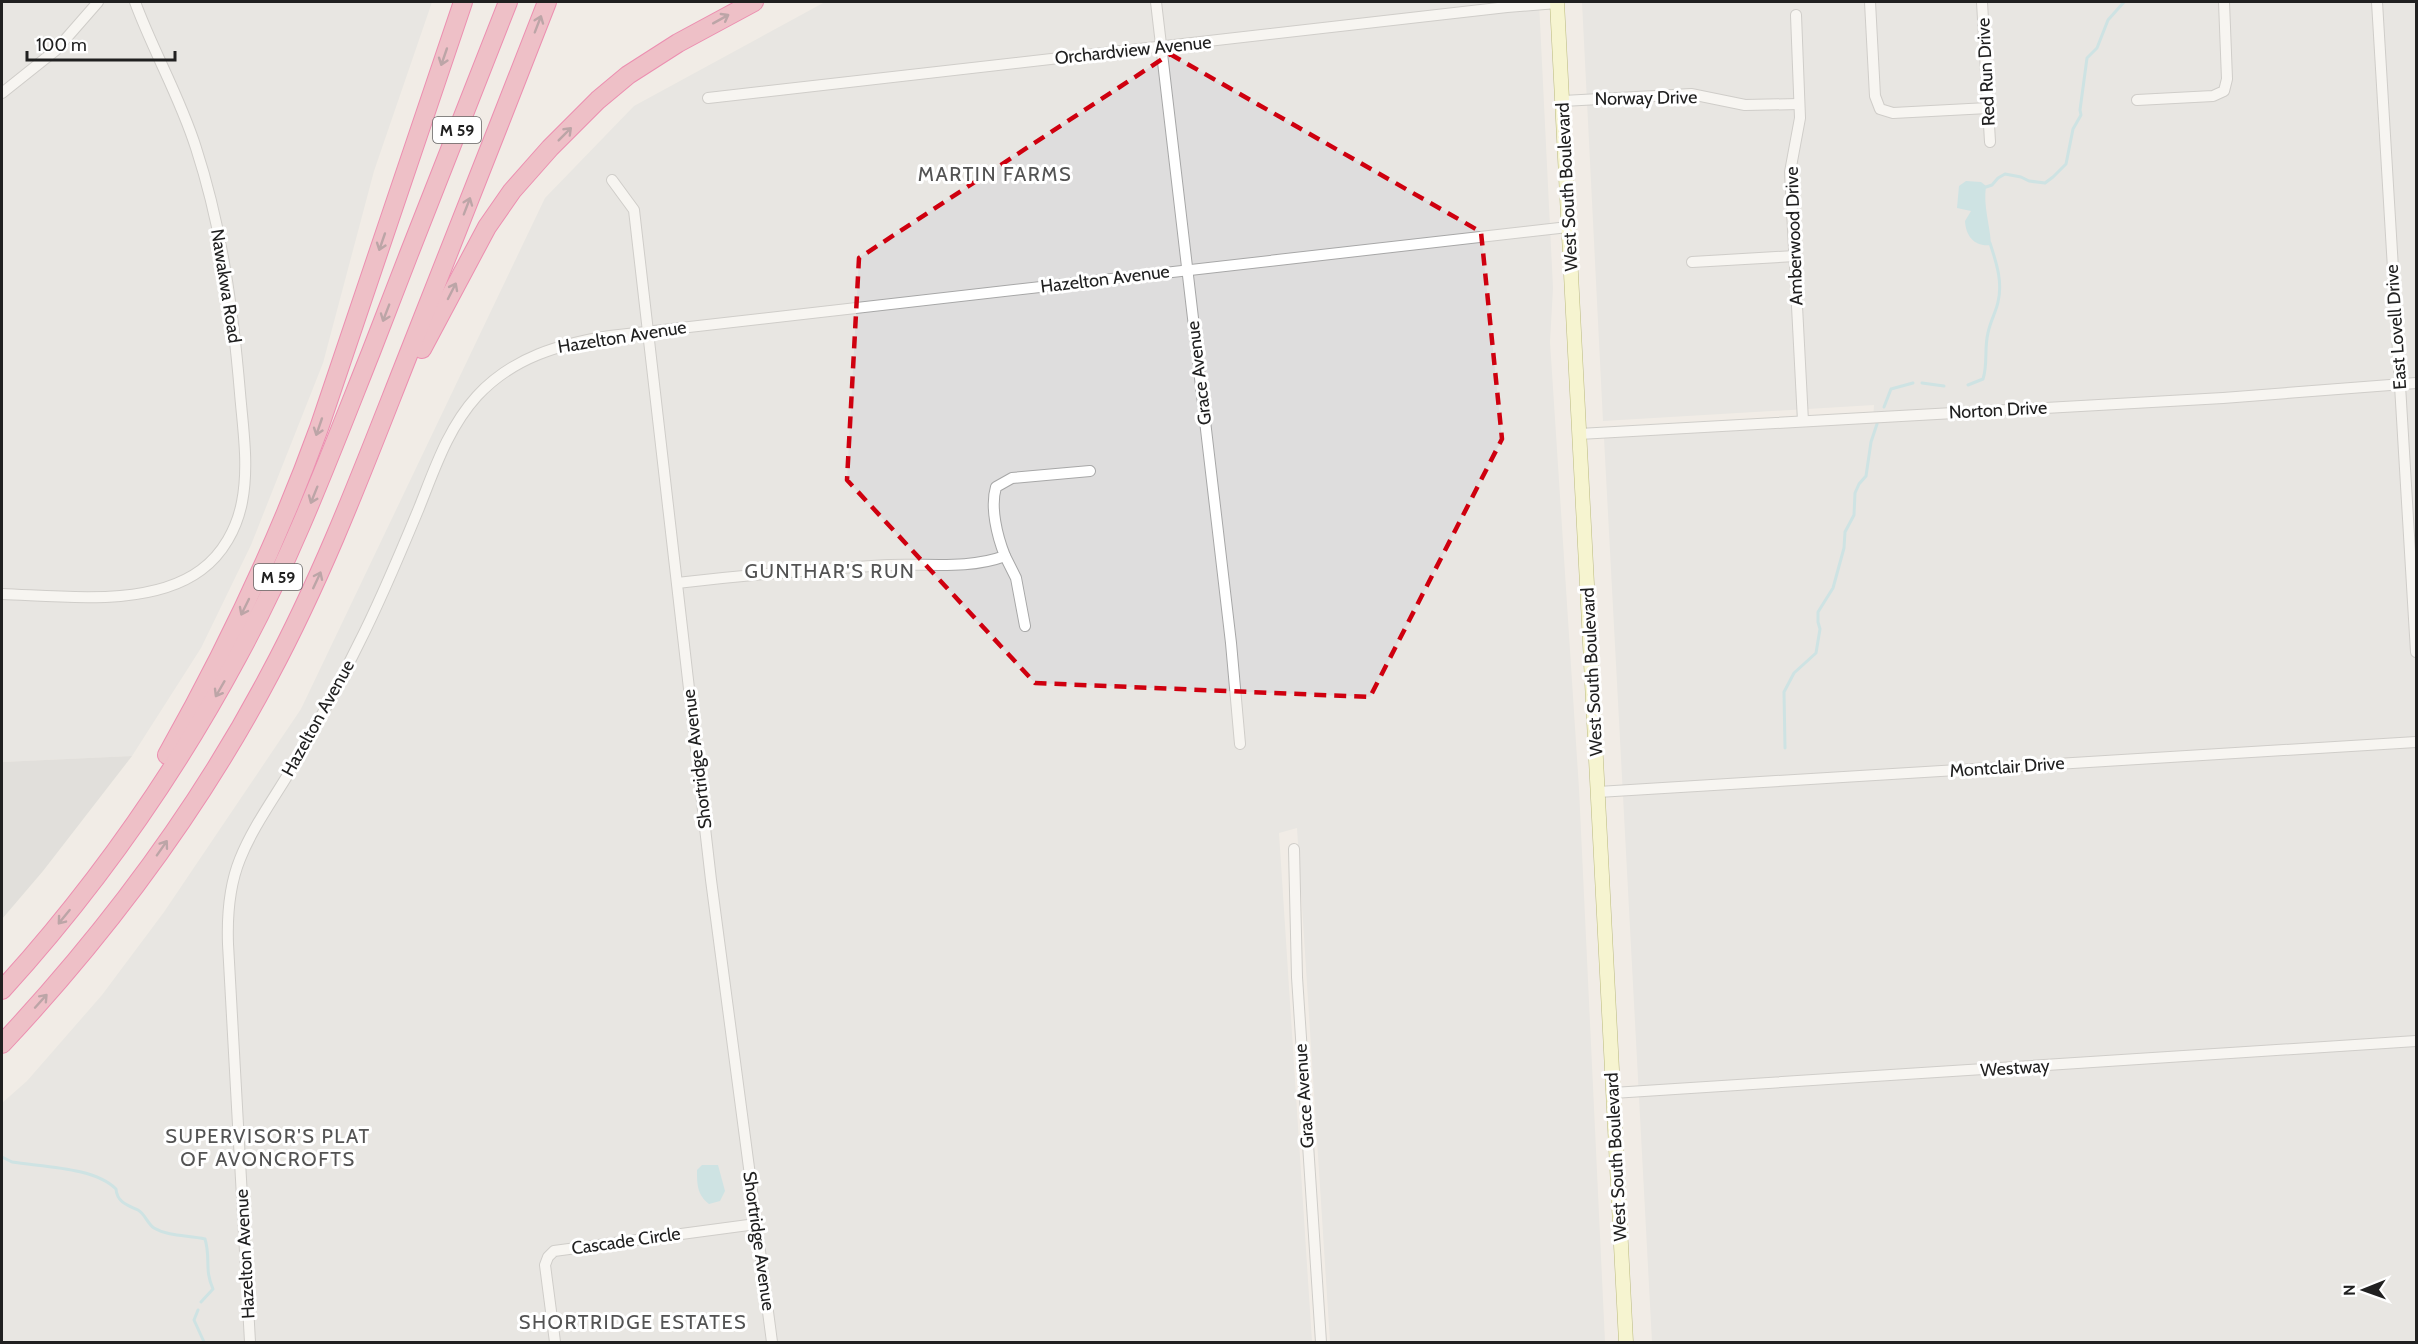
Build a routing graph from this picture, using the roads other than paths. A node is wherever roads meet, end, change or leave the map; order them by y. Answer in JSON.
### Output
{"nodes":[{"id":1,"x":98,"y":2,"type":"edge"},
{"id":2,"x":135,"y":2,"type":"edge"},
{"id":3,"x":463,"y":2,"type":"edge"},
{"id":4,"x":508,"y":2,"type":"edge"},
{"id":5,"x":547,"y":2,"type":"edge"},
{"id":6,"x":754,"y":2,"type":"edge"},
{"id":7,"x":1156,"y":2,"type":"edge"},
{"id":8,"x":1557,"y":2,"type":"edge"},
{"id":9,"x":1870,"y":2,"type":"edge"},
{"id":10,"x":1982,"y":2,"type":"edge"},
{"id":11,"x":2224,"y":2,"type":"edge"},
{"id":12,"x":2377,"y":2,"type":"edge"},
{"id":13,"x":1796,"y":15,"type":"dead end"},
{"id":14,"x":1161,"y":47,"type":"junction"},
{"id":15,"x":2,"y":93,"type":"edge"},
{"id":16,"x":708,"y":98,"type":"dead end"},
{"id":17,"x":1563,"y":100,"type":"junction"},
{"id":18,"x":2137,"y":100,"type":"dead end"},
{"id":19,"x":1800,"y":104,"type":"junction"},
{"id":20,"x":1988,"y":108,"type":"junction"},
{"id":21,"x":1990,"y":142,"type":"dead end"},
{"id":22,"x":612,"y":180,"type":"dead end"},
{"id":23,"x":1568,"y":227,"type":"junction"},
{"id":24,"x":1795,"y":256,"type":"junction"},
{"id":25,"x":1692,"y":262,"type":"dead end"},
{"id":26,"x":1187,"y":270,"type":"junction"},
{"id":27,"x":648,"y":331,"type":"junction"},
{"id":28,"x":2416,"y":383,"type":"edge"},
{"id":29,"x":2399,"y":384,"type":"junction"},
{"id":30,"x":1803,"y":421,"type":"junction"},
{"id":31,"x":1579,"y":434,"type":"junction"},
{"id":32,"x":376,"y":436,"type":"junction"},
{"id":33,"x":1090,"y":471,"type":"dead end"},
{"id":34,"x":1005,"y":556,"type":"junction"},
{"id":35,"x":677,"y":583,"type":"junction"},
{"id":36,"x":2,"y":594,"type":"edge"},
{"id":37,"x":1025,"y":626,"type":"dead end"},
{"id":38,"x":2416,"y":652,"type":"edge"},
{"id":39,"x":2416,"y":742,"type":"edge"},
{"id":40,"x":1240,"y":744,"type":"dead end"},
{"id":41,"x":1598,"y":792,"type":"junction"},
{"id":42,"x":1294,"y":849,"type":"dead end"},
{"id":43,"x":100,"y":872,"type":"junction"},
{"id":44,"x":2,"y":990,"type":"edge"},
{"id":45,"x":2416,"y":1041,"type":"edge"},
{"id":46,"x":2,"y":1044,"type":"edge"},
{"id":47,"x":1613,"y":1093,"type":"junction"},
{"id":48,"x":756,"y":1224,"type":"junction"},
{"id":49,"x":250,"y":1342,"type":"edge"},
{"id":50,"x":555,"y":1342,"type":"edge"},
{"id":51,"x":772,"y":1342,"type":"edge"},
{"id":52,"x":1321,"y":1342,"type":"edge"},
{"id":53,"x":1626,"y":1342,"type":"edge"}],
"edges":[{"from":1,"to":15,"type":"street"},
{"from":2,"to":36,"type":"street","name":"Nawakwa Road"},
{"from":3,"to":43,"type":"highway","one_way":true},
{"from":4,"to":43,"type":"highway","number":"M 59","one_way":true},
{"from":32,"to":5,"type":"highway","number":"M 59","one_way":true},
{"from":32,"to":6,"type":"highway","one_way":true},
{"from":7,"to":14,"type":"street","name":"Grace Avenue"},
{"from":8,"to":14,"type":"street","name":"Orchardview Avenue"},
{"from":8,"to":17,"type":"street","name":"West South Boulevard"},
{"from":9,"to":20,"type":"street"},
{"from":10,"to":20,"type":"street","name":"Red Run Drive"},
{"from":11,"to":18,"type":"street"},
{"from":12,"to":29,"type":"street","name":"East Lovell Drive"},
{"from":13,"to":19,"type":"street","name":"Amberwood Drive"},
{"from":14,"to":16,"type":"street","name":"Orchardview Avenue"},
{"from":14,"to":26,"type":"street","name":"Grace Avenue"},
{"from":17,"to":19,"type":"street","name":"Norway Drive"},
{"from":17,"to":23,"type":"street","name":"West South Boulevard"},
{"from":19,"to":24,"type":"street","name":"Amberwood Drive"},
{"from":20,"to":21,"type":"street","name":"Red Run Drive"},
{"from":22,"to":27,"type":"street","name":"Shortridge Avenue"},
{"from":23,"to":26,"type":"street","name":"Hazelton Avenue"},
{"from":23,"to":31,"type":"street","name":"West South Boulevard"},
{"from":24,"to":25,"type":"street"},
{"from":24,"to":30,"type":"street","name":"Amberwood Drive"},
{"from":26,"to":27,"type":"street","name":"Hazelton Avenue"},
{"from":26,"to":40,"type":"street","name":"Grace Avenue"},
{"from":27,"to":35,"type":"street","name":"Shortridge Avenue"},
{"from":27,"to":49,"type":"street","name":"Hazelton Avenue"},
{"from":28,"to":29,"type":"street","name":"Norton Drive"},
{"from":29,"to":30,"type":"street","name":"Norton Drive"},
{"from":29,"to":38,"type":"street","name":"East Lovell Drive"},
{"from":30,"to":31,"type":"street","name":"Norton Drive"},
{"from":31,"to":41,"type":"street","name":"West South Boulevard"},
{"from":46,"to":32,"type":"highway","number":"M 59","one_way":true},
{"from":33,"to":34,"type":"street"},
{"from":34,"to":35,"type":"street"},
{"from":34,"to":37,"type":"street"},
{"from":35,"to":48,"type":"street","name":"Shortridge Avenue"},
{"from":39,"to":41,"type":"street","name":"Montclair Drive"},
{"from":41,"to":47,"type":"street","name":"West South Boulevard"},
{"from":42,"to":52,"type":"street","name":"Grace Avenue"},
{"from":43,"to":44,"type":"highway","number":"M 59","one_way":true},
{"from":45,"to":47,"type":"street","name":"Westway"},
{"from":47,"to":53,"type":"street","name":"West South Boulevard"},
{"from":48,"to":50,"type":"street","name":"Cascade Circle"},
{"from":48,"to":51,"type":"street","name":"Shortridge Avenue"}]}
